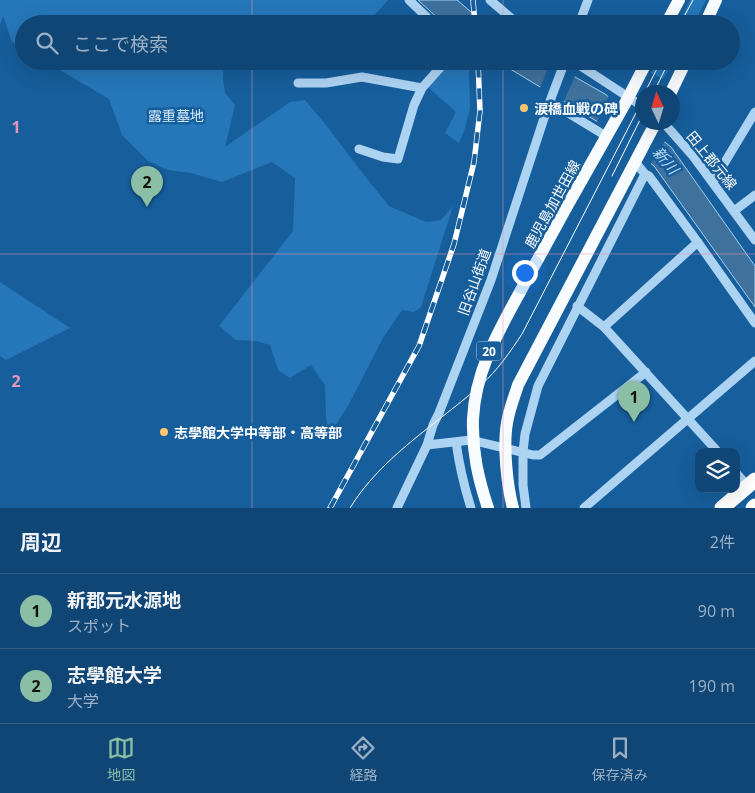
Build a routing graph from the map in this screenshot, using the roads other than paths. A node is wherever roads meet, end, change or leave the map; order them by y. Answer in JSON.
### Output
{"nodes":[{"id":1,"x":409,"y":0,"type":"edge"},
{"id":2,"x":490,"y":0,"type":"edge"},
{"id":3,"x":588,"y":0,"type":"edge"},
{"id":4,"x":679,"y":0,"type":"edge"},
{"id":5,"x":716,"y":0,"type":"edge"},
{"id":6,"x":425,"y":15,"type":"edge"},
{"id":7,"x":508,"y":15,"type":"edge"},
{"id":8,"x":582,"y":15,"type":"edge"},
{"id":9,"x":671,"y":15,"type":"edge"},
{"id":10,"x":709,"y":15,"type":"edge"},
{"id":11,"x":438,"y":70,"type":"edge"},
{"id":12,"x":562,"y":70,"type":"edge"},
{"id":13,"x":586,"y":70,"type":"edge"},
{"id":14,"x":642,"y":70,"type":"edge"},
{"id":15,"x":682,"y":70,"type":"edge"},
{"id":16,"x":298,"y":83,"type":"dead end"},
{"id":17,"x":674,"y":85,"type":"edge"},
{"id":18,"x":422,"y":88,"type":"junction"},
{"id":19,"x":628,"y":98,"type":"junction"},
{"id":20,"x":550,"y":102,"type":"junction"},
{"id":21,"x":635,"y":102,"type":"edge"},
{"id":22,"x":755,"y":112,"type":"edge"},
{"id":23,"x":654,"y":130,"type":"edge"},
{"id":24,"x":665,"y":130,"type":"edge"},
{"id":25,"x":608,"y":134,"type":"junction"},
{"id":26,"x":359,"y":150,"type":"dead end"},
{"id":27,"x":637,"y":159,"type":"junction"},
{"id":28,"x":645,"y":174,"type":"junction"},
{"id":29,"x":713,"y":182,"type":"junction"},
{"id":30,"x":755,"y":195,"type":"edge"},
{"id":31,"x":734,"y":210,"type":"junction"},
{"id":32,"x":755,"y":240,"type":"edge"},
{"id":33,"x":698,"y":242,"type":"junction"},
{"id":34,"x":578,"y":306,"type":"junction"},
{"id":35,"x":755,"y":323,"type":"edge"},
{"id":36,"x":604,"y":327,"type":"junction"},
{"id":37,"x":755,"y":361,"type":"edge"},
{"id":38,"x":646,"y":372,"type":"junction"},
{"id":39,"x":689,"y":419,"type":"junction"},
{"id":40,"x":456,"y":442,"type":"junction"},
{"id":41,"x":427,"y":445,"type":"junction"},
{"id":42,"x":506,"y":448,"type":"junction"},
{"id":43,"x":714,"y":448,"type":"edge"},
{"id":44,"x":523,"y":452,"type":"junction"},
{"id":45,"x":740,"y":476,"type":"edge"},
{"id":46,"x":752,"y":483,"type":"edge"},
{"id":47,"x":398,"y":508,"type":"edge"},
{"id":48,"x":471,"y":508,"type":"edge"},
{"id":49,"x":488,"y":508,"type":"edge"},
{"id":50,"x":513,"y":508,"type":"edge"},
{"id":51,"x":526,"y":508,"type":"edge"},
{"id":52,"x":584,"y":508,"type":"edge"},
{"id":53,"x":722,"y":508,"type":"edge"}],
"edges":[{"from":1,"to":6,"type":"street"},
{"from":2,"to":7,"type":"street"},
{"from":3,"to":8,"type":"street"},
{"from":4,"to":9,"type":"main road"},
{"from":5,"to":10,"type":"main road"},
{"from":11,"to":18,"type":"street"},
{"from":12,"to":20,"type":"street","name":"旧谷山街道"},
{"from":13,"to":19,"type":"street"},
{"from":14,"to":19,"type":"main road","name":"鹿児島加世田線","number":"20"},
{"from":15,"to":17,"type":"main road"},
{"from":16,"to":18,"type":"street"},
{"from":18,"to":26,"type":"street"},
{"from":19,"to":21,"type":"street"},
{"from":19,"to":25,"type":"main road","name":"鹿児島加世田線","number":"20"},
{"from":20,"to":25,"type":"street"},
{"from":20,"to":41,"type":"street","name":"旧谷山街道"},
{"from":22,"to":29,"type":"street"},
{"from":23,"to":27,"type":"main road"},
{"from":24,"to":29,"type":"street","name":"田上郡元線"},
{"from":25,"to":49,"type":"main road","name":"鹿児島加世田線","number":"20","bridge":true},
{"from":27,"to":28,"type":"street"},
{"from":27,"to":42,"type":"main road"},
{"from":28,"to":33,"type":"street"},
{"from":28,"to":34,"type":"street"},
{"from":29,"to":31,"type":"street","name":"田上郡元線"},
{"from":30,"to":31,"type":"street"},
{"from":31,"to":32,"type":"street","name":"田上郡元線"},
{"from":33,"to":35,"type":"street"},
{"from":33,"to":36,"type":"street"},
{"from":34,"to":36,"type":"street"},
{"from":34,"to":44,"type":"street"},
{"from":36,"to":38,"type":"street"},
{"from":37,"to":39,"type":"street"},
{"from":38,"to":39,"type":"street"},
{"from":38,"to":44,"type":"street"},
{"from":39,"to":43,"type":"street"},
{"from":39,"to":52,"type":"street"},
{"from":40,"to":41,"type":"street"},
{"from":40,"to":42,"type":"street"},
{"from":40,"to":48,"type":"street"},
{"from":41,"to":47,"type":"street","name":"旧谷山街道"},
{"from":42,"to":44,"type":"street"},
{"from":42,"to":50,"type":"main road"},
{"from":44,"to":51,"type":"street"},
{"from":45,"to":46,"type":"street"},
{"from":46,"to":53,"type":"highway"}]}
